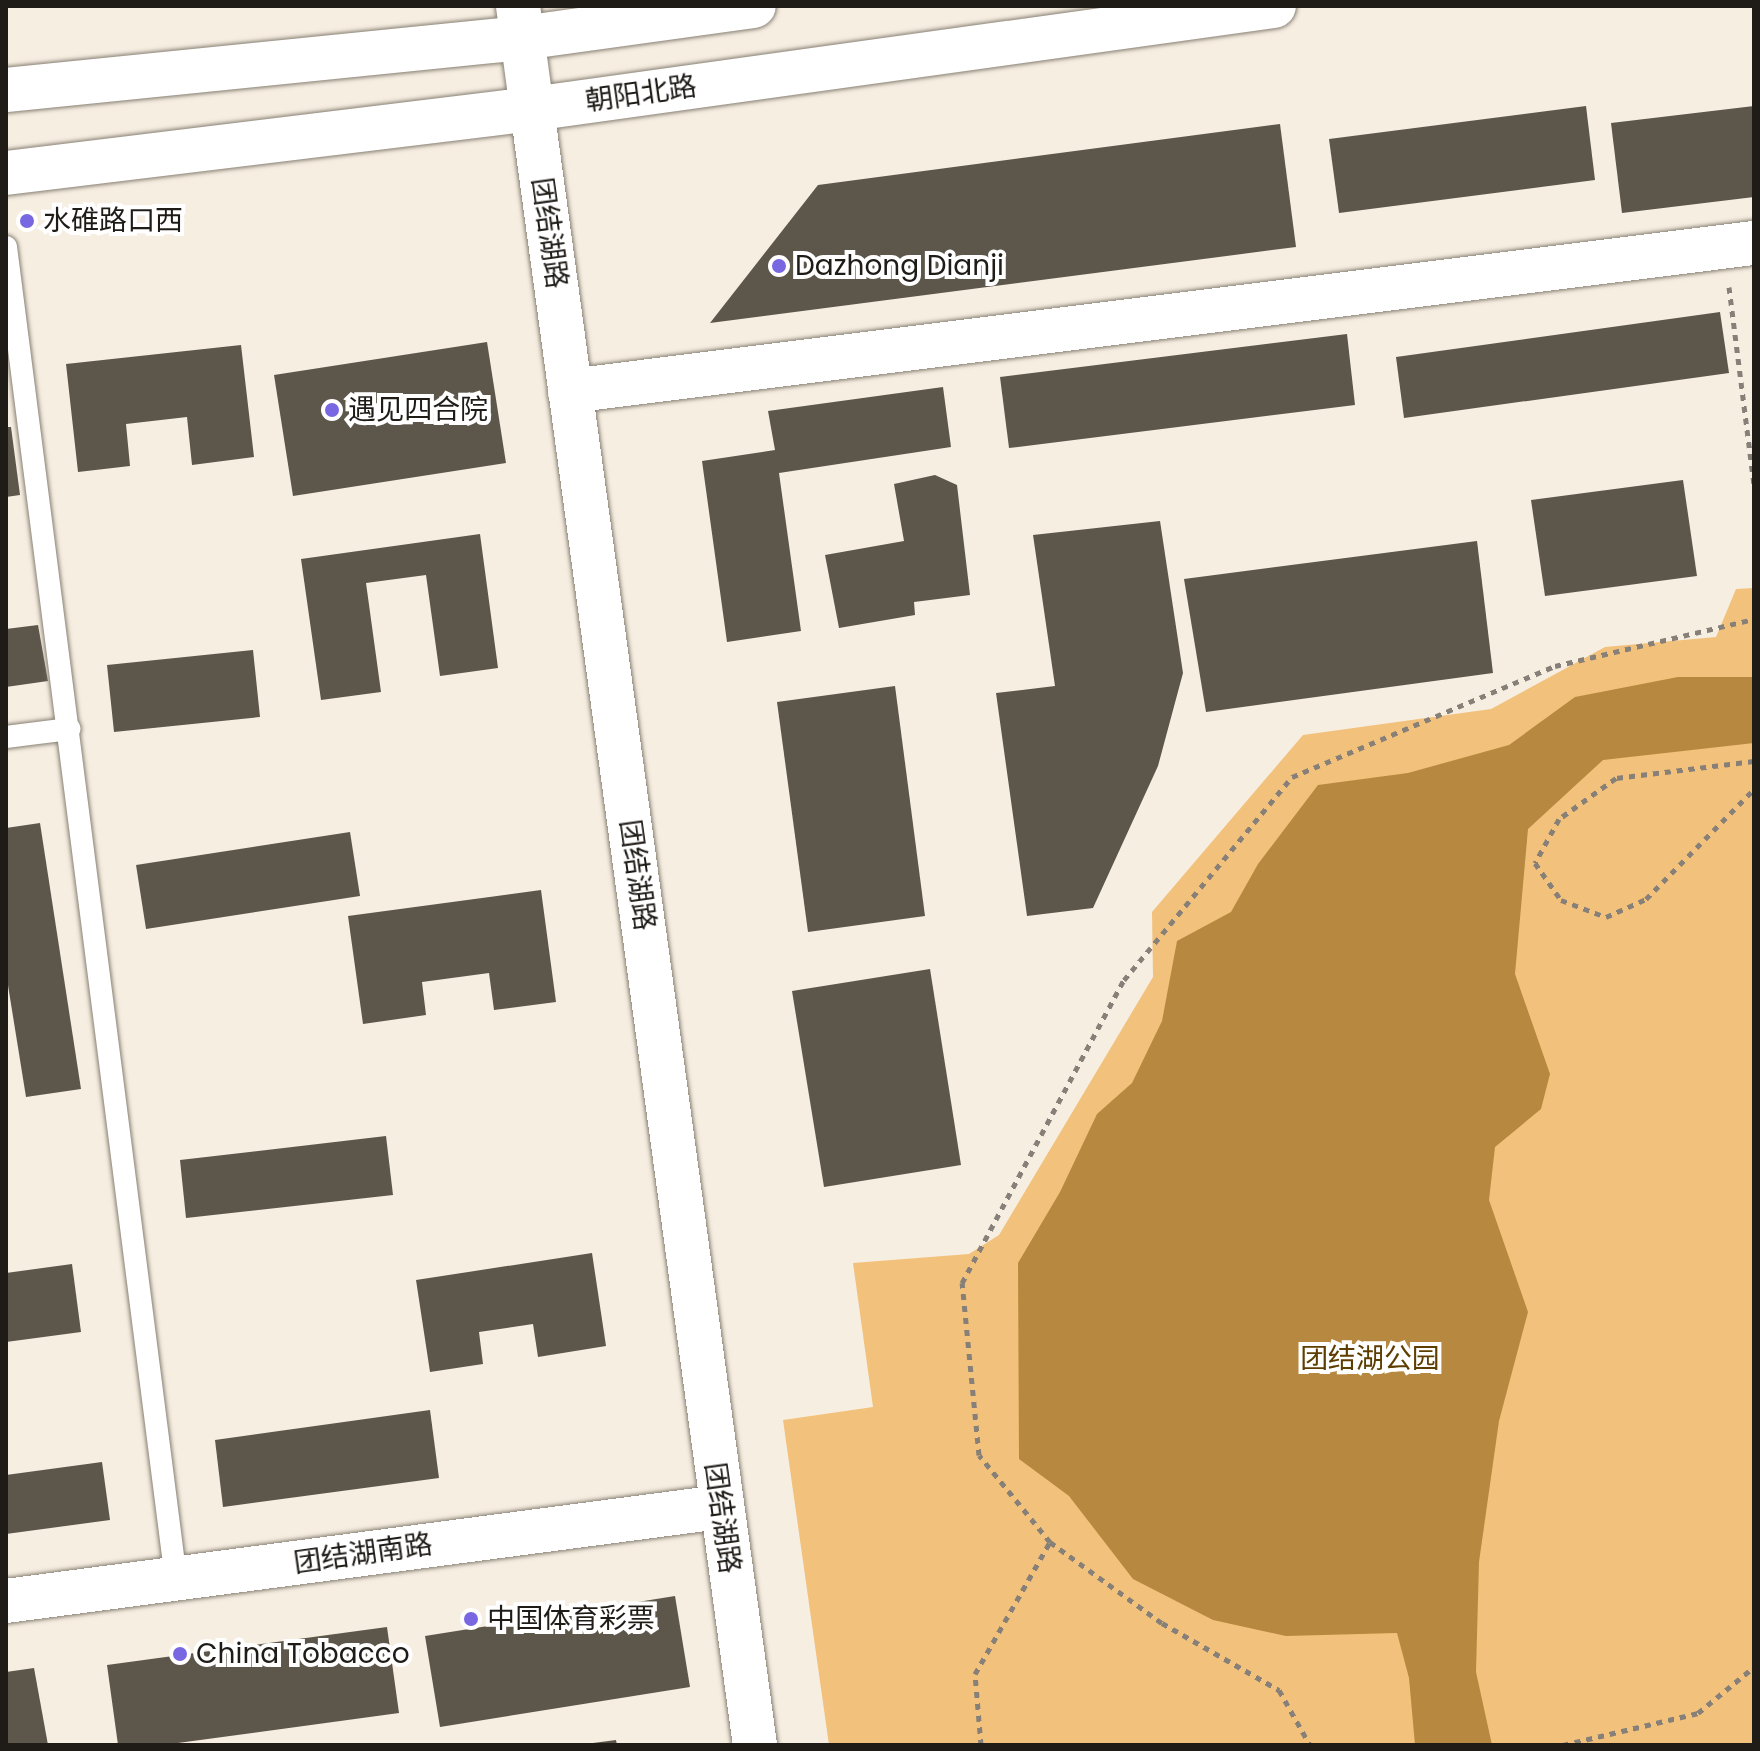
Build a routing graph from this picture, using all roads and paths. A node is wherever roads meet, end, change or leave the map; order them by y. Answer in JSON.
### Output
{"nodes":[{"id":1,"x":754,"y":6,"type":"edge"},
{"id":2,"x":1274,"y":6,"type":"edge"},
{"id":3,"x":520,"y":22,"type":"edge"},
{"id":4,"x":6,"y":90,"type":"edge"},
{"id":5,"x":532,"y":109,"type":"junction"},
{"id":6,"x":6,"y":173,"type":"edge"},
{"id":7,"x":1739,"y":244,"type":"edge"},
{"id":8,"x":6,"y":247,"type":"edge"},
{"id":9,"x":570,"y":391,"type":"junction"},
{"id":10,"x":1754,"y":484,"type":"edge"},
{"id":11,"x":1754,"y":619,"type":"edge"},
{"id":12,"x":69,"y":729,"type":"junction"},
{"id":13,"x":6,"y":737,"type":"edge"},
{"id":14,"x":1754,"y":761,"type":"edge"},
{"id":15,"x":1754,"y":789,"type":"edge"},
{"id":16,"x":720,"y":1507,"type":"junction"},
{"id":17,"x":1050,"y":1542,"type":"junction"},
{"id":18,"x":176,"y":1579,"type":"junction"},
{"id":19,"x":6,"y":1601,"type":"edge"},
{"id":20,"x":1754,"y":1667,"type":"edge"},
{"id":21,"x":755,"y":1745,"type":"edge"},
{"id":22,"x":981,"y":1745,"type":"edge"},
{"id":23,"x":1310,"y":1745,"type":"edge"},
{"id":24,"x":1563,"y":1745,"type":"edge"}],
"edges":[{"from":1,"to":3,"type":"street"},
{"from":2,"to":5,"type":"street","name":"朝阳北路"},
{"from":3,"to":4,"type":"street"},
{"from":3,"to":5,"type":"street","name":"团结湖路"},
{"from":5,"to":6,"type":"street","name":"朝阳北路"},
{"from":5,"to":9,"type":"street","name":"团结湖路"},
{"from":7,"to":9,"type":"street"},
{"from":7,"to":10,"type":"path"},
{"from":8,"to":12,"type":"lane"},
{"from":9,"to":16,"type":"street","name":"团结湖路"},
{"from":11,"to":17,"type":"path"},
{"from":12,"to":13,"type":"lane"},
{"from":12,"to":18,"type":"lane"},
{"from":14,"to":15,"type":"path"},
{"from":16,"to":18,"type":"street","name":"团结湖南路"},
{"from":16,"to":21,"type":"street","name":"团结湖路"},
{"from":17,"to":22,"type":"path"},
{"from":17,"to":23,"type":"path"},
{"from":18,"to":19,"type":"street","name":"团结湖南路"},
{"from":20,"to":24,"type":"path"}]}
